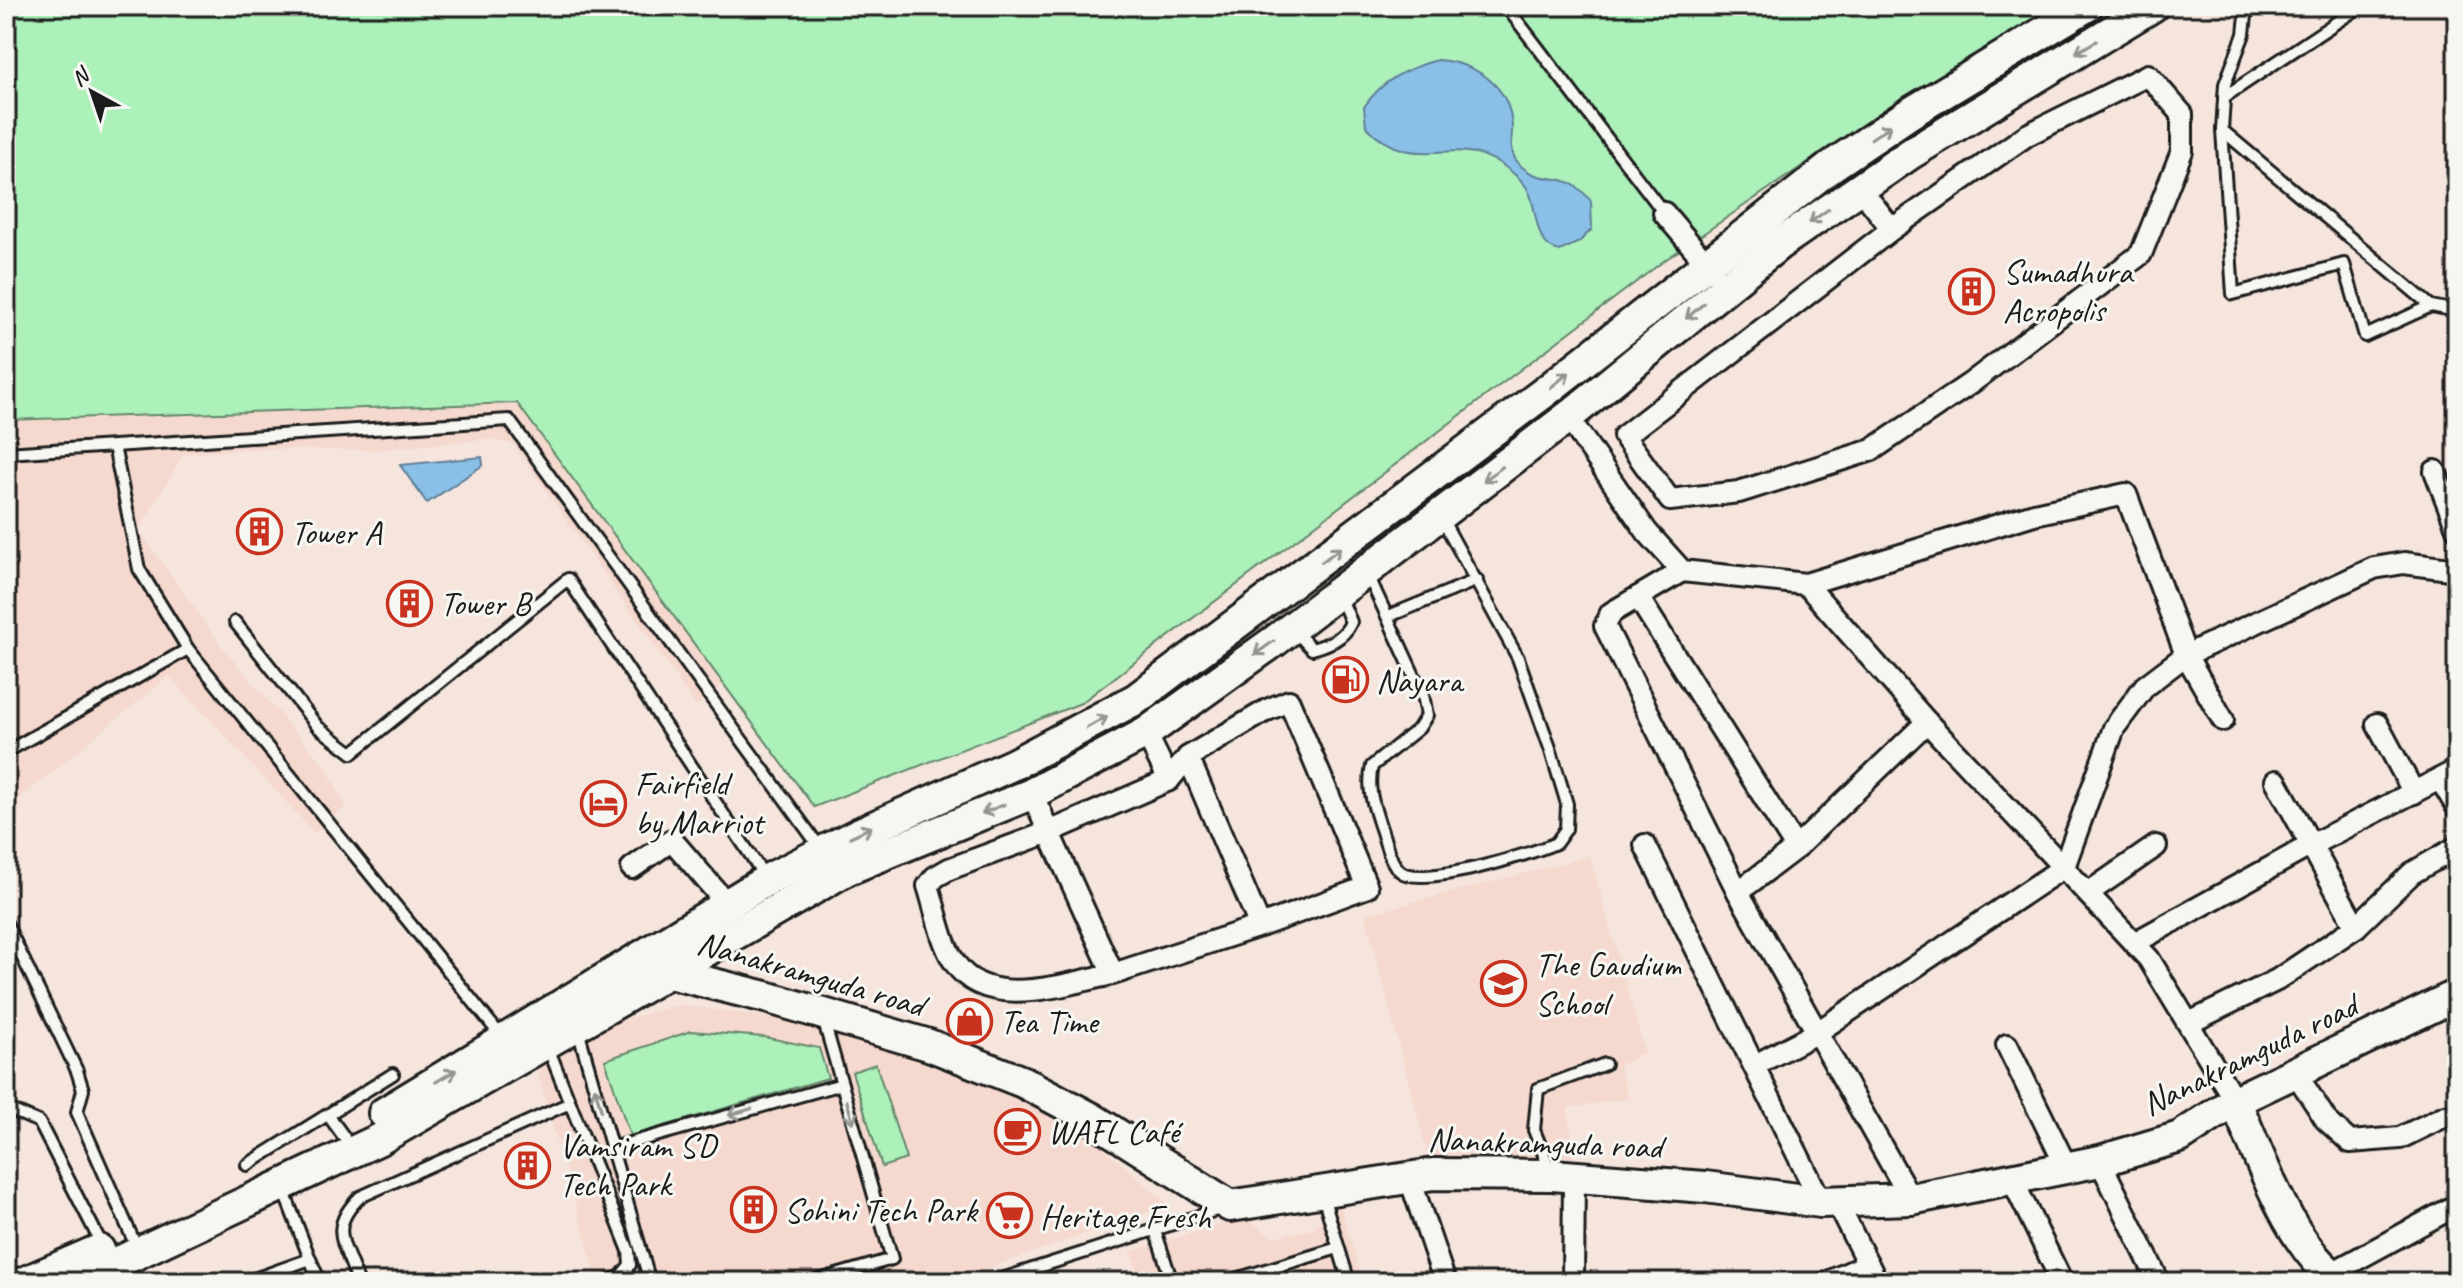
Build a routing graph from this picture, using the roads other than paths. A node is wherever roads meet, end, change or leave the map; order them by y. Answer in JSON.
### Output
{"nodes":[{"id":1,"x":1506,"y":6,"type":"edge"},
{"id":2,"x":2087,"y":6,"type":"edge"},
{"id":3,"x":2153,"y":6,"type":"edge"},
{"id":4,"x":2247,"y":6,"type":"edge"},
{"id":5,"x":2361,"y":6,"type":"edge"},
{"id":6,"x":2224,"y":97,"type":"junction"},
{"id":7,"x":2222,"y":130,"type":"junction"},
{"id":8,"x":1859,"y":187,"type":"junction"},
{"id":9,"x":1664,"y":213,"type":"joint"},
{"id":10,"x":1892,"y":229,"type":"junction"},
{"id":11,"x":1706,"y":263,"type":"junction"},
{"id":12,"x":1727,"y":285,"type":"junction"},
{"id":13,"x":2431,"y":306,"type":"junction"},
{"id":14,"x":2457,"y":311,"type":"edge"},
{"id":15,"x":1568,"y":417,"type":"junction"},
{"id":16,"x":114,"y":446,"type":"junction"},
{"id":17,"x":6,"y":453,"type":"edge"},
{"id":18,"x":2435,"y":471,"type":"dead end"},
{"id":19,"x":1440,"y":515,"type":"junction"},
{"id":20,"x":2457,"y":528,"type":"edge"},
{"id":21,"x":2457,"y":570,"type":"edge"},
{"id":22,"x":1366,"y":571,"type":"junction"},
{"id":23,"x":1682,"y":571,"type":"junction"},
{"id":24,"x":1477,"y":580,"type":"junction"},
{"id":25,"x":1806,"y":584,"type":"junction"},
{"id":26,"x":1638,"y":597,"type":"junction"},
{"id":27,"x":1389,"y":616,"type":"junction"},
{"id":28,"x":235,"y":622,"type":"dead end"},
{"id":29,"x":188,"y":649,"type":"junction"},
{"id":30,"x":2186,"y":655,"type":"junction"},
{"id":31,"x":2223,"y":720,"type":"dead end"},
{"id":32,"x":1927,"y":722,"type":"junction"},
{"id":33,"x":2377,"y":724,"type":"dead end"},
{"id":34,"x":1146,"y":733,"type":"junction"},
{"id":35,"x":6,"y":752,"type":"edge"},
{"id":36,"x":1188,"y":757,"type":"junction"},
{"id":37,"x":2449,"y":775,"type":"edge"},
{"id":38,"x":1169,"y":780,"type":"junction"},
{"id":39,"x":2276,"y":781,"type":"dead end"},
{"id":40,"x":2414,"y":793,"type":"junction"},
{"id":41,"x":1031,"y":794,"type":"junction"},
{"id":42,"x":2457,"y":807,"type":"edge"},
{"id":43,"x":1049,"y":832,"type":"junction"},
{"id":44,"x":2313,"y":844,"type":"junction"},
{"id":45,"x":1645,"y":845,"type":"dead end"},
{"id":46,"x":2156,"y":846,"type":"dead end"},
{"id":47,"x":2457,"y":847,"type":"edge"},
{"id":48,"x":1796,"y":848,"type":"junction"},
{"id":49,"x":822,"y":851,"type":"junction"},
{"id":50,"x":2064,"y":867,"type":"junction"},
{"id":51,"x":632,"y":868,"type":"dead end"},
{"id":52,"x":776,"y":892,"type":"junction"},
{"id":53,"x":1738,"y":892,"type":"junction"},
{"id":54,"x":2088,"y":893,"type":"junction"},
{"id":55,"x":727,"y":904,"type":"junction"},
{"id":56,"x":6,"y":923,"type":"edge"},
{"id":57,"x":1260,"y":926,"type":"junction"},
{"id":58,"x":2356,"y":927,"type":"junction"},
{"id":59,"x":2134,"y":943,"type":"junction"},
{"id":60,"x":661,"y":961,"type":"junction"},
{"id":61,"x":1113,"y":974,"type":"junction"},
{"id":62,"x":2457,"y":995,"type":"edge"},
{"id":63,"x":574,"y":1013,"type":"junction"},
{"id":64,"x":822,"y":1014,"type":"junction"},
{"id":65,"x":2189,"y":1023,"type":"junction"},
{"id":66,"x":541,"y":1032,"type":"junction"},
{"id":67,"x":1816,"y":1033,"type":"junction"},
{"id":68,"x":505,"y":1041,"type":"junction"},
{"id":69,"x":2007,"y":1045,"type":"dead end"},
{"id":70,"x":1605,"y":1064,"type":"dead end"},
{"id":71,"x":1755,"y":1065,"type":"junction"},
{"id":72,"x":2295,"y":1072,"type":"junction"},
{"id":73,"x":393,"y":1074,"type":"dead end"},
{"id":74,"x":842,"y":1084,"type":"junction"},
{"id":75,"x":2235,"y":1101,"type":"junction"},
{"id":76,"x":570,"y":1103,"type":"junction"},
{"id":77,"x":6,"y":1108,"type":"edge"},
{"id":78,"x":2445,"y":1116,"type":"dead end"},
{"id":79,"x":336,"y":1126,"type":"junction"},
{"id":80,"x":612,"y":1148,"type":"junction"},
{"id":81,"x":2100,"y":1161,"type":"junction"},
{"id":82,"x":2066,"y":1166,"type":"junction"},
{"id":83,"x":269,"y":1174,"type":"junction"},
{"id":84,"x":1409,"y":1176,"type":"junction"},
{"id":85,"x":1563,"y":1177,"type":"junction"},
{"id":86,"x":2011,"y":1177,"type":"junction"},
{"id":87,"x":1321,"y":1191,"type":"junction"},
{"id":88,"x":1911,"y":1199,"type":"junction"},
{"id":89,"x":1828,"y":1202,"type":"junction"},
{"id":90,"x":2457,"y":1205,"type":"edge"},
{"id":91,"x":1230,"y":1206,"type":"junction"},
{"id":92,"x":1155,"y":1230,"type":"junction"},
{"id":93,"x":132,"y":1237,"type":"junction"},
{"id":94,"x":1338,"y":1248,"type":"junction"},
{"id":95,"x":103,"y":1249,"type":"junction"},
{"id":96,"x":310,"y":1259,"type":"junction"},
{"id":97,"x":1872,"y":1273,"type":"edge"},
{"id":98,"x":1347,"y":1277,"type":"edge"},
{"id":99,"x":2336,"y":1278,"type":"edge"},
{"id":100,"x":25,"y":1282,"type":"edge"},
{"id":101,"x":76,"y":1282,"type":"edge"},
{"id":102,"x":246,"y":1282,"type":"edge"},
{"id":103,"x":320,"y":1282,"type":"edge"},
{"id":104,"x":358,"y":1282,"type":"edge"},
{"id":105,"x":607,"y":1282,"type":"edge"},
{"id":106,"x":650,"y":1282,"type":"edge"},
{"id":107,"x":812,"y":1282,"type":"edge"},
{"id":108,"x":992,"y":1282,"type":"edge"},
{"id":109,"x":1172,"y":1282,"type":"edge"},
{"id":110,"x":1226,"y":1282,"type":"edge"},
{"id":111,"x":1336,"y":1282,"type":"edge"},
{"id":112,"x":1445,"y":1282,"type":"edge"},
{"id":113,"x":1573,"y":1282,"type":"edge"},
{"id":114,"x":1828,"y":1282,"type":"edge"},
{"id":115,"x":2062,"y":1282,"type":"edge"},
{"id":116,"x":2159,"y":1282,"type":"edge"}],
"edges":[{"from":1,"to":9,"type":"lane"},
{"from":11,"to":2,"type":"main road","one_way":true},
{"from":3,"to":8,"type":"main road","one_way":true},
{"from":4,"to":6,"type":"lane"},
{"from":5,"to":6,"type":"lane"},
{"from":6,"to":7,"type":"lane"},
{"from":7,"to":13,"type":"lane"},
{"from":7,"to":13,"type":"lane"},
{"from":8,"to":10,"type":"street"},
{"from":8,"to":12,"type":"main road","one_way":true},
{"from":9,"to":11,"type":"street"},
{"from":10,"to":10,"type":"street"},
{"from":11,"to":12,"type":"street"},
{"from":49,"to":11,"type":"main road","one_way":true},
{"from":12,"to":15,"type":"main road","one_way":true},
{"from":13,"to":14,"type":"lane"},
{"from":15,"to":19,"type":"main road","one_way":true},
{"from":15,"to":23,"type":"street"},
{"from":16,"to":17,"type":"lane"},
{"from":16,"to":29,"type":"lane"},
{"from":16,"to":49,"type":"lane"},
{"from":18,"to":20,"type":"street"},
{"from":19,"to":22,"type":"main road"},
{"from":19,"to":24,"type":"lane"},
{"from":21,"to":30,"type":"street"},
{"from":22,"to":27,"type":"lane"},
{"from":22,"to":34,"type":"main road","one_way":true},
{"from":23,"to":25,"type":"street"},
{"from":23,"to":26,"type":"street"},
{"from":24,"to":27,"type":"lane"},
{"from":24,"to":27,"type":"lane"},
{"from":25,"to":30,"type":"street"},
{"from":25,"to":32,"type":"street"},
{"from":26,"to":48,"type":"street"},
{"from":26,"to":53,"type":"street"},
{"from":28,"to":52,"type":"lane"},
{"from":29,"to":35,"type":"lane"},
{"from":29,"to":68,"type":"lane"},
{"from":30,"to":31,"type":"street"},
{"from":30,"to":50,"type":"street"},
{"from":32,"to":48,"type":"street"},
{"from":32,"to":50,"type":"street"},
{"from":33,"to":40,"type":"street"},
{"from":34,"to":38,"type":"street"},
{"from":34,"to":41,"type":"main road"},
{"from":36,"to":38,"type":"street"},
{"from":36,"to":57,"type":"street"},
{"from":36,"to":57,"type":"street"},
{"from":37,"to":40,"type":"street"},
{"from":37,"to":42,"type":"street"},
{"from":38,"to":43,"type":"street"},
{"from":39,"to":44,"type":"street"},
{"from":40,"to":44,"type":"street"},
{"from":41,"to":43,"type":"street"},
{"from":41,"to":52,"type":"main road","one_way":true},
{"from":43,"to":61,"type":"street"},
{"from":43,"to":61,"type":"street"},
{"from":44,"to":58,"type":"street"},
{"from":44,"to":59,"type":"street"},
{"from":45,"to":71,"type":"street"},
{"from":46,"to":54,"type":"street"},
{"from":47,"to":58,"type":"street"},
{"from":48,"to":53,"type":"street"},
{"from":49,"to":52,"type":"main road"},
{"from":50,"to":54,"type":"street"},
{"from":50,"to":67,"type":"street"},
{"from":51,"to":55,"type":"street"},
{"from":52,"to":55,"type":"main road"},
{"from":52,"to":60,"type":"main road"},
{"from":53,"to":67,"type":"street"},
{"from":54,"to":59,"type":"street"},
{"from":55,"to":60,"type":"main road"},
{"from":56,"to":93,"type":"lane"},
{"from":57,"to":61,"type":"street"},
{"from":58,"to":65,"type":"street"},
{"from":59,"to":65,"type":"street"},
{"from":60,"to":63,"type":"main road"},
{"from":60,"to":64,"type":"main road","name":"Nanakramguda road"},
{"from":62,"to":72,"type":"main road","name":"Nanakramguda road"},
{"from":63,"to":66,"type":"main road"},
{"from":80,"to":63,"type":"lane","one_way":true},
{"from":64,"to":74,"type":"lane"},
{"from":64,"to":91,"type":"main road","name":"Nanakramguda road"},
{"from":65,"to":75,"type":"street"},
{"from":66,"to":68,"type":"main road"},
{"from":66,"to":76,"type":"lane"},
{"from":66,"to":83,"type":"main road"},
{"from":67,"to":71,"type":"street"},
{"from":67,"to":88,"type":"street"},
{"from":79,"to":68,"type":"main road","one_way":true},
{"from":69,"to":82,"type":"street"},
{"from":70,"to":85,"type":"lane"},
{"from":71,"to":89,"type":"street"},
{"from":72,"to":75,"type":"main road","name":"Nanakramguda road"},
{"from":72,"to":78,"type":"street"},
{"from":73,"to":79,"type":"lane"},
{"from":74,"to":80,"type":"lane","one_way":true},
{"from":74,"to":107,"type":"lane","one_way":true},
{"from":75,"to":81,"type":"main road","name":"Nanakramguda road"},
{"from":75,"to":99,"type":"main road"},
{"from":76,"to":104,"type":"lane"},
{"from":76,"to":105,"type":"lane"},
{"from":77,"to":95,"type":"lane"},
{"from":79,"to":83,"type":"main road"},
{"from":80,"to":106,"type":"lane"},
{"from":81,"to":82,"type":"main road","name":"Nanakramguda road"},
{"from":81,"to":116,"type":"street"},
{"from":82,"to":86,"type":"main road","name":"Nanakramguda road"},
{"from":83,"to":93,"type":"main road"},
{"from":83,"to":96,"type":"lane"},
{"from":83,"to":101,"type":"main road"},
{"from":84,"to":85,"type":"main road","name":"Nanakramguda road"},
{"from":84,"to":87,"type":"main road","name":"Nanakramguda road"},
{"from":84,"to":112,"type":"street"},
{"from":85,"to":89,"type":"main road","name":"Nanakramguda road"},
{"from":85,"to":113,"type":"street"},
{"from":86,"to":88,"type":"main road","name":"Nanakramguda road"},
{"from":86,"to":115,"type":"street"},
{"from":87,"to":91,"type":"main road","name":"Nanakramguda road"},
{"from":87,"to":94,"type":"lane"},
{"from":88,"to":89,"type":"main road","name":"Nanakramguda road"},
{"from":89,"to":97,"type":"street"},
{"from":90,"to":99,"type":"street"},
{"from":91,"to":92,"type":"lane"},
{"from":92,"to":108,"type":"lane"},
{"from":92,"to":109,"type":"lane"},
{"from":93,"to":95,"type":"main road"},
{"from":94,"to":98,"type":"lane"},
{"from":94,"to":110,"type":"lane"},
{"from":95,"to":100,"type":"main road"},
{"from":96,"to":102,"type":"lane"},
{"from":96,"to":103,"type":"lane"},
{"from":97,"to":114,"type":"street"},
{"from":98,"to":111,"type":"lane"}]}
